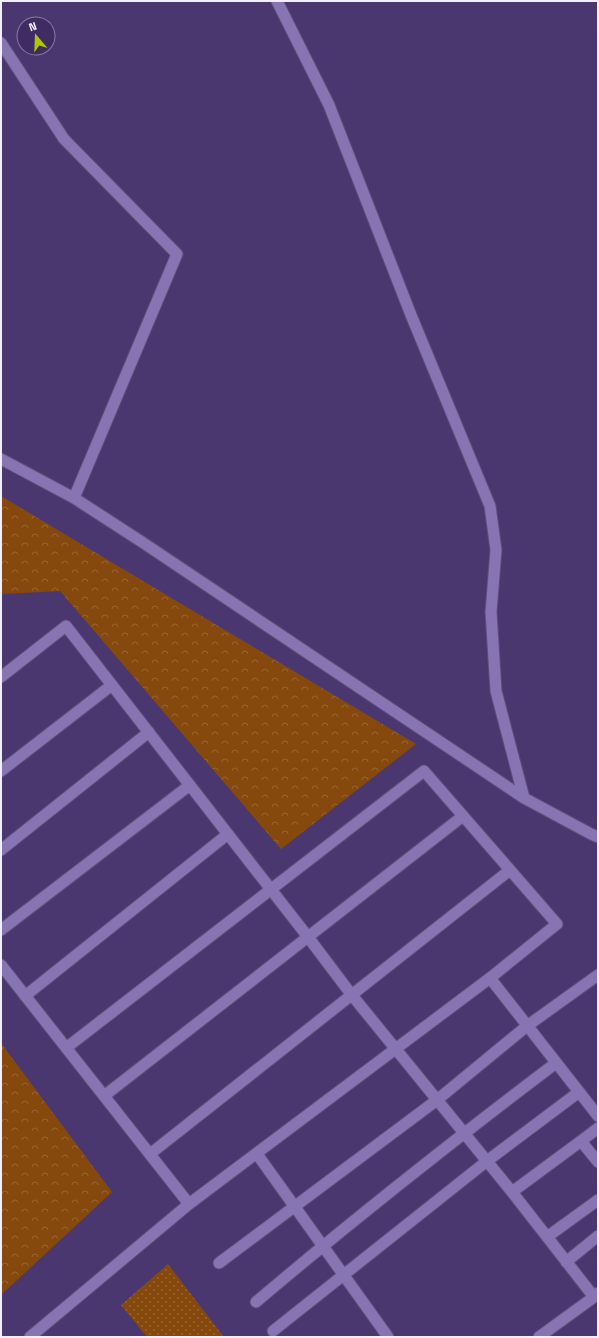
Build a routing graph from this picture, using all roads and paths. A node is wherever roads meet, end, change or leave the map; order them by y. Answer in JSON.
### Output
{"nodes":[{"id":1,"x":277,"y":1,"type":"edge"},
{"id":2,"x":1,"y":42,"type":"edge"},
{"id":3,"x":1,"y":459,"type":"edge"},
{"id":4,"x":74,"y":498,"type":"junction"},
{"id":5,"x":1,"y":677,"type":"edge"},
{"id":6,"x":112,"y":685,"type":"junction"},
{"id":7,"x":149,"y":732,"type":"junction"},
{"id":8,"x":1,"y":771,"type":"edge"},
{"id":9,"x":190,"y":785,"type":"junction"},
{"id":10,"x":524,"y":798,"type":"junction"},
{"id":11,"x":463,"y":816,"type":"junction"},
{"id":12,"x":228,"y":834,"type":"junction"},
{"id":13,"x":598,"y":836,"type":"edge"},
{"id":14,"x":1,"y":850,"type":"edge"},
{"id":15,"x":510,"y":870,"type":"junction"},
{"id":16,"x":271,"y":889,"type":"junction"},
{"id":17,"x":1,"y":930,"type":"edge"},
{"id":18,"x":308,"y":937,"type":"junction"},
{"id":19,"x":1,"y":965,"type":"edge"},
{"id":20,"x":598,"y":974,"type":"edge"},
{"id":21,"x":490,"y":978,"type":"junction"},
{"id":22,"x":351,"y":994,"type":"junction"},
{"id":23,"x":25,"y":996,"type":"junction"},
{"id":24,"x":528,"y":1026,"type":"junction"},
{"id":25,"x":66,"y":1048,"type":"junction"},
{"id":26,"x":396,"y":1050,"type":"junction"},
{"id":27,"x":556,"y":1063,"type":"junction"},
{"id":28,"x":579,"y":1092,"type":"junction"},
{"id":29,"x":104,"y":1096,"type":"junction"},
{"id":30,"x":437,"y":1100,"type":"junction"},
{"id":31,"x":598,"y":1116,"type":"edge"},
{"id":32,"x":598,"y":1128,"type":"edge"},
{"id":33,"x":464,"y":1133,"type":"junction"},
{"id":34,"x":581,"y":1141,"type":"junction"},
{"id":35,"x":150,"y":1154,"type":"junction"},
{"id":36,"x":257,"y":1154,"type":"junction"},
{"id":37,"x":487,"y":1161,"type":"junction"},
{"id":38,"x":598,"y":1162,"type":"edge"},
{"id":39,"x":512,"y":1192,"type":"junction"},
{"id":40,"x":598,"y":1200,"type":"edge"},
{"id":41,"x":189,"y":1204,"type":"junction"},
{"id":42,"x":295,"y":1206,"type":"junction"},
{"id":43,"x":598,"y":1236,"type":"edge"},
{"id":44,"x":547,"y":1237,"type":"junction"},
{"id":45,"x":322,"y":1246,"type":"junction"},
{"id":46,"x":566,"y":1262,"type":"junction"},
{"id":47,"x":219,"y":1263,"type":"dead end"},
{"id":48,"x":344,"y":1275,"type":"junction"},
{"id":49,"x":596,"y":1295,"type":"edge"},
{"id":50,"x":256,"y":1302,"type":"dead end"},
{"id":51,"x":273,"y":1331,"type":"dead end"},
{"id":52,"x":30,"y":1337,"type":"edge"},
{"id":53,"x":388,"y":1337,"type":"edge"},
{"id":54,"x":539,"y":1337,"type":"edge"}],
"edges":[{"from":1,"to":10,"type":"lane"},
{"from":2,"to":4,"type":"lane"},
{"from":3,"to":4,"type":"lane"},
{"from":4,"to":10,"type":"lane"},
{"from":5,"to":6,"type":"lane"},
{"from":6,"to":7,"type":"lane"},
{"from":6,"to":8,"type":"lane"},
{"from":7,"to":9,"type":"lane"},
{"from":7,"to":14,"type":"lane"},
{"from":9,"to":12,"type":"lane"},
{"from":9,"to":17,"type":"lane"},
{"from":10,"to":13,"type":"lane"},
{"from":11,"to":15,"type":"lane"},
{"from":11,"to":16,"type":"lane"},
{"from":11,"to":18,"type":"lane"},
{"from":12,"to":16,"type":"lane"},
{"from":12,"to":23,"type":"lane"},
{"from":15,"to":21,"type":"lane"},
{"from":15,"to":22,"type":"lane"},
{"from":16,"to":18,"type":"lane"},
{"from":16,"to":25,"type":"lane"},
{"from":18,"to":22,"type":"lane"},
{"from":18,"to":29,"type":"lane"},
{"from":19,"to":23,"type":"lane"},
{"from":20,"to":24,"type":"lane"},
{"from":21,"to":24,"type":"lane"},
{"from":21,"to":26,"type":"lane"},
{"from":22,"to":26,"type":"lane"},
{"from":22,"to":35,"type":"lane"},
{"from":23,"to":25,"type":"lane"},
{"from":24,"to":27,"type":"lane"},
{"from":24,"to":30,"type":"lane"},
{"from":25,"to":29,"type":"lane"},
{"from":26,"to":30,"type":"lane"},
{"from":26,"to":36,"type":"lane"},
{"from":27,"to":28,"type":"lane"},
{"from":27,"to":33,"type":"lane"},
{"from":28,"to":31,"type":"lane"},
{"from":28,"to":37,"type":"lane"},
{"from":29,"to":35,"type":"lane"},
{"from":30,"to":33,"type":"lane"},
{"from":30,"to":42,"type":"lane"},
{"from":32,"to":34,"type":"lane"},
{"from":33,"to":37,"type":"lane"},
{"from":33,"to":45,"type":"lane"},
{"from":34,"to":38,"type":"lane"},
{"from":34,"to":39,"type":"lane"},
{"from":35,"to":41,"type":"lane"},
{"from":36,"to":41,"type":"lane"},
{"from":36,"to":42,"type":"lane"},
{"from":37,"to":39,"type":"lane"},
{"from":37,"to":48,"type":"lane"},
{"from":39,"to":44,"type":"lane"},
{"from":40,"to":44,"type":"lane"},
{"from":41,"to":52,"type":"lane"},
{"from":42,"to":45,"type":"lane"},
{"from":42,"to":47,"type":"lane"},
{"from":43,"to":46,"type":"lane"},
{"from":44,"to":46,"type":"lane"},
{"from":45,"to":48,"type":"lane"},
{"from":45,"to":50,"type":"lane"},
{"from":46,"to":49,"type":"lane"},
{"from":48,"to":51,"type":"lane"},
{"from":48,"to":53,"type":"lane"},
{"from":49,"to":54,"type":"lane"}]}
